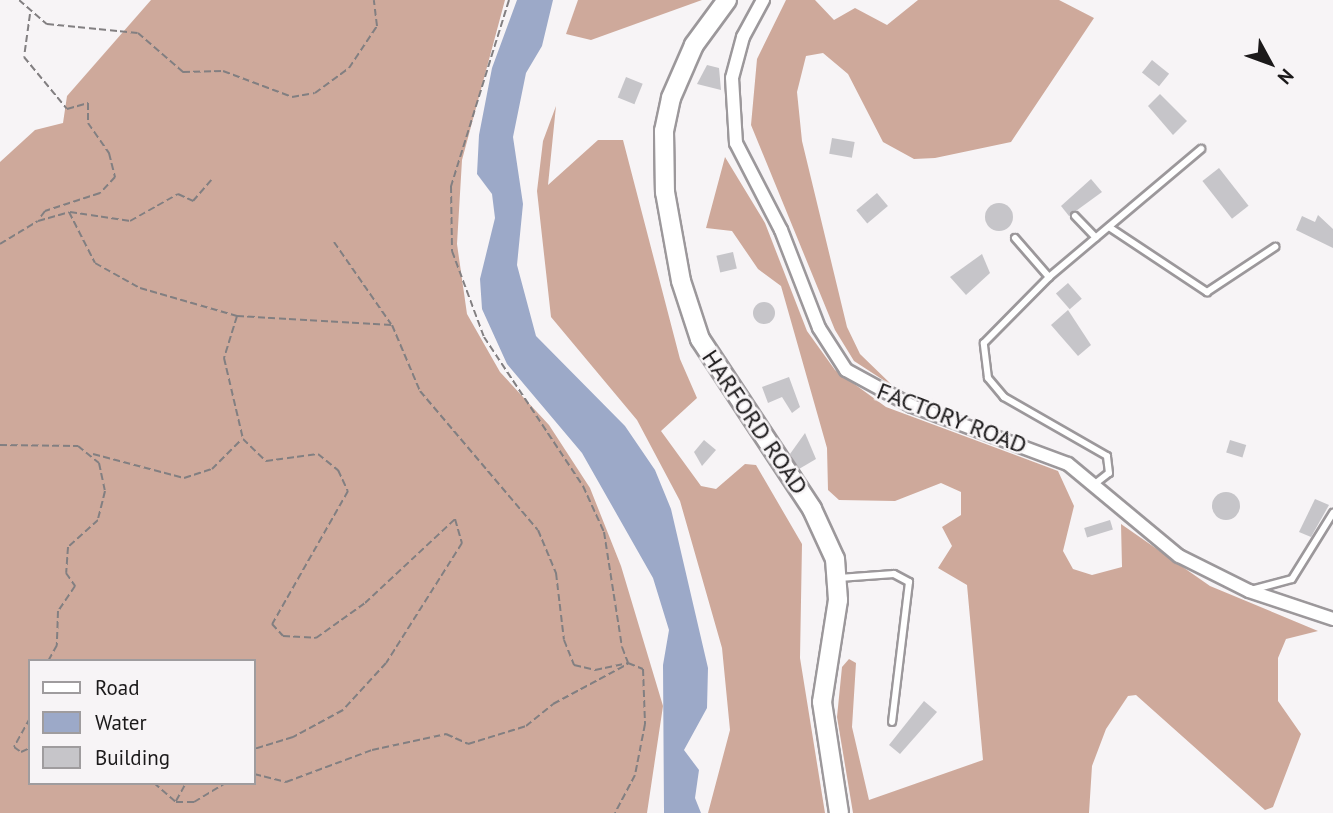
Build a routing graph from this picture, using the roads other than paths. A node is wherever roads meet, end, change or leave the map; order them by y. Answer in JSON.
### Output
{"nodes":[{"id":1,"x":727,"y":0,"type":"edge"},
{"id":2,"x":763,"y":0,"type":"edge"},
{"id":3,"x":1201,"y":149,"type":"dead end"},
{"id":4,"x":1075,"y":216,"type":"dead end"},
{"id":5,"x":1109,"y":227,"type":"junction"},
{"id":6,"x":1015,"y":238,"type":"dead end"},
{"id":7,"x":1096,"y":238,"type":"junction"},
{"id":8,"x":1275,"y":247,"type":"dead end"},
{"id":9,"x":1049,"y":277,"type":"junction"},
{"id":10,"x":1096,"y":483,"type":"junction"},
{"id":11,"x":1333,"y":513,"type":"edge"},
{"id":12,"x":839,"y":578,"type":"junction"},
{"id":13,"x":1249,"y":591,"type":"junction"},
{"id":14,"x":1333,"y":619,"type":"edge"},
{"id":15,"x":892,"y":722,"type":"dead end"},
{"id":16,"x":839,"y":813,"type":"edge"}],
"edges":[{"from":1,"to":12,"type":"main road","name":"HARFORD ROAD"},
{"from":2,"to":10,"type":"street","name":"FACTORY ROAD"},
{"from":3,"to":5,"type":"lane"},
{"from":4,"to":7,"type":"lane"},
{"from":5,"to":7,"type":"lane"},
{"from":5,"to":8,"type":"lane"},
{"from":6,"to":9,"type":"lane"},
{"from":7,"to":9,"type":"lane"},
{"from":9,"to":10,"type":"lane"},
{"from":10,"to":13,"type":"street","name":"FACTORY ROAD"},
{"from":11,"to":13,"type":"lane"},
{"from":12,"to":15,"type":"lane"},
{"from":12,"to":16,"type":"main road","name":"HARFORD ROAD"},
{"from":13,"to":14,"type":"street","name":"FACTORY ROAD"}]}
